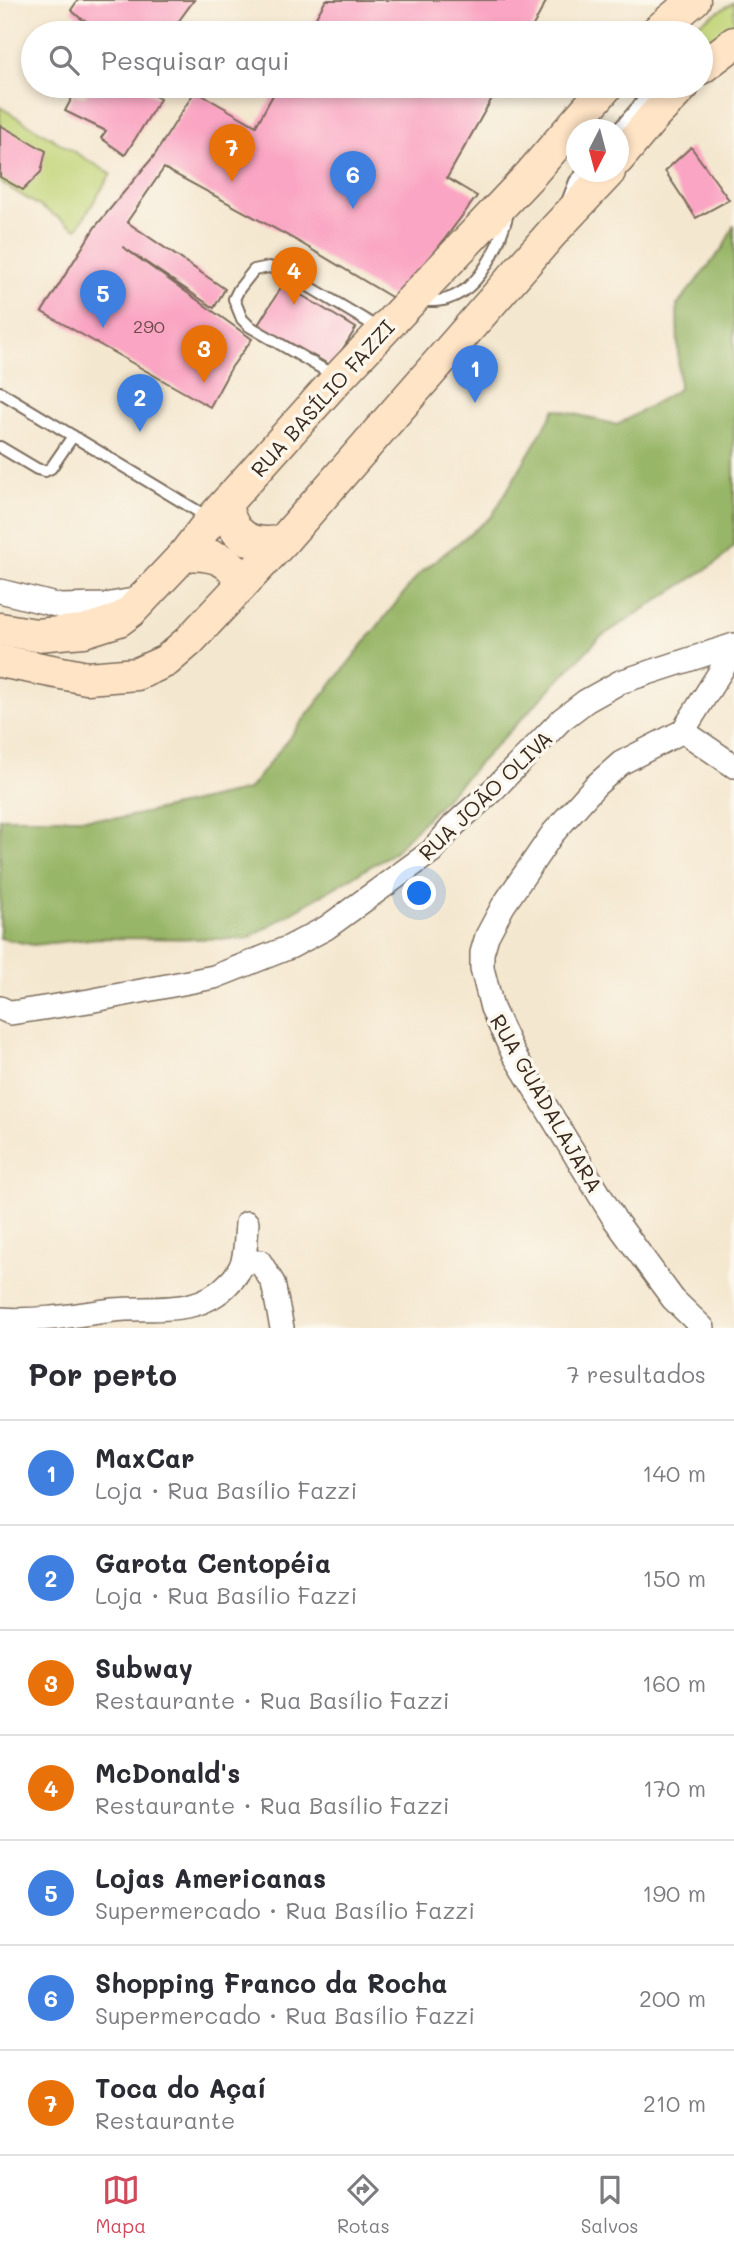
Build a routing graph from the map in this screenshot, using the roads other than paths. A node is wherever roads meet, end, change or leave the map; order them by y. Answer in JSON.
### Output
{"nodes":[{"id":1,"x":694,"y":0,"type":"edge"},
{"id":2,"x":669,"y":21,"type":"edge"},
{"id":3,"x":734,"y":43,"type":"edge"},
{"id":4,"x":713,"y":59,"type":"edge"},
{"id":5,"x":597,"y":98,"type":"edge"},
{"id":6,"x":645,"y":98,"type":"edge"},
{"id":7,"x":671,"y":98,"type":"edge"},
{"id":8,"x":627,"y":119,"type":"edge"},
{"id":9,"x":629,"y":146,"type":"edge"},
{"id":10,"x":575,"y":182,"type":"edge"},
{"id":11,"x":600,"y":182,"type":"edge"},
{"id":12,"x":557,"y":227,"type":"junction"},
{"id":13,"x":382,"y":331,"type":"junction"},
{"id":14,"x":338,"y":378,"type":"junction"},
{"id":15,"x":0,"y":392,"type":"edge"},
{"id":16,"x":73,"y":436,"type":"junction"},
{"id":17,"x":0,"y":447,"type":"edge"},
{"id":18,"x":219,"y":512,"type":"junction"},
{"id":19,"x":283,"y":541,"type":"junction"},
{"id":20,"x":184,"y":555,"type":"junction"},
{"id":21,"x":240,"y":587,"type":"junction"},
{"id":22,"x":0,"y":591,"type":"edge"},
{"id":23,"x":145,"y":598,"type":"junction"},
{"id":24,"x":0,"y":629,"type":"edge"},
{"id":25,"x":734,"y":648,"type":"edge"},
{"id":26,"x":0,"y":662,"type":"edge"},
{"id":27,"x":683,"y":731,"type":"junction"},
{"id":28,"x":734,"y":766,"type":"edge"},
{"id":29,"x":4,"y":1012,"type":"edge"},
{"id":30,"x":247,"y":1223,"type":"dead end"},
{"id":31,"x":243,"y":1262,"type":"junction"},
{"id":32,"x":2,"y":1322,"type":"edge"},
{"id":33,"x":282,"y":1328,"type":"edge"},
{"id":34,"x":703,"y":1328,"type":"edge"}],
"edges":[{"from":1,"to":2,"type":"main road"},
{"from":3,"to":4,"type":"main road"},
{"from":5,"to":13,"type":"main road","name":"RUA BASÍLIO FAZZI"},
{"from":6,"to":8,"type":"lane"},
{"from":7,"to":9,"type":"main road"},
{"from":10,"to":12,"type":"lane"},
{"from":11,"to":12,"type":"main road"},
{"from":12,"to":19,"type":"main road"},
{"from":13,"to":14,"type":"main road","name":"RUA BASÍLIO FAZZI"},
{"from":13,"to":14,"type":"lane"},
{"from":14,"to":18,"type":"main road","name":"RUA BASÍLIO FAZZI"},
{"from":15,"to":16,"type":"lane"},
{"from":16,"to":17,"type":"lane"},
{"from":16,"to":18,"type":"lane"},
{"from":18,"to":19,"type":"main road"},
{"from":18,"to":20,"type":"main road","name":"RUA BASÍLIO FAZZI"},
{"from":19,"to":21,"type":"main road"},
{"from":20,"to":21,"type":"main road"},
{"from":20,"to":23,"type":"main road","name":"RUA BASÍLIO FAZZI"},
{"from":21,"to":26,"type":"main road"},
{"from":22,"to":23,"type":"street"},
{"from":23,"to":24,"type":"main road","name":"RUA BASÍLIO FAZZI"},
{"from":25,"to":27,"type":"street"},
{"from":25,"to":29,"type":"street","name":"RUA JOÃO OLIVA"},
{"from":27,"to":28,"type":"street"},
{"from":27,"to":34,"type":"street","name":"RUA GUADALAJARA"},
{"from":30,"to":31,"type":"street"},
{"from":31,"to":32,"type":"street"},
{"from":31,"to":33,"type":"street"}]}
